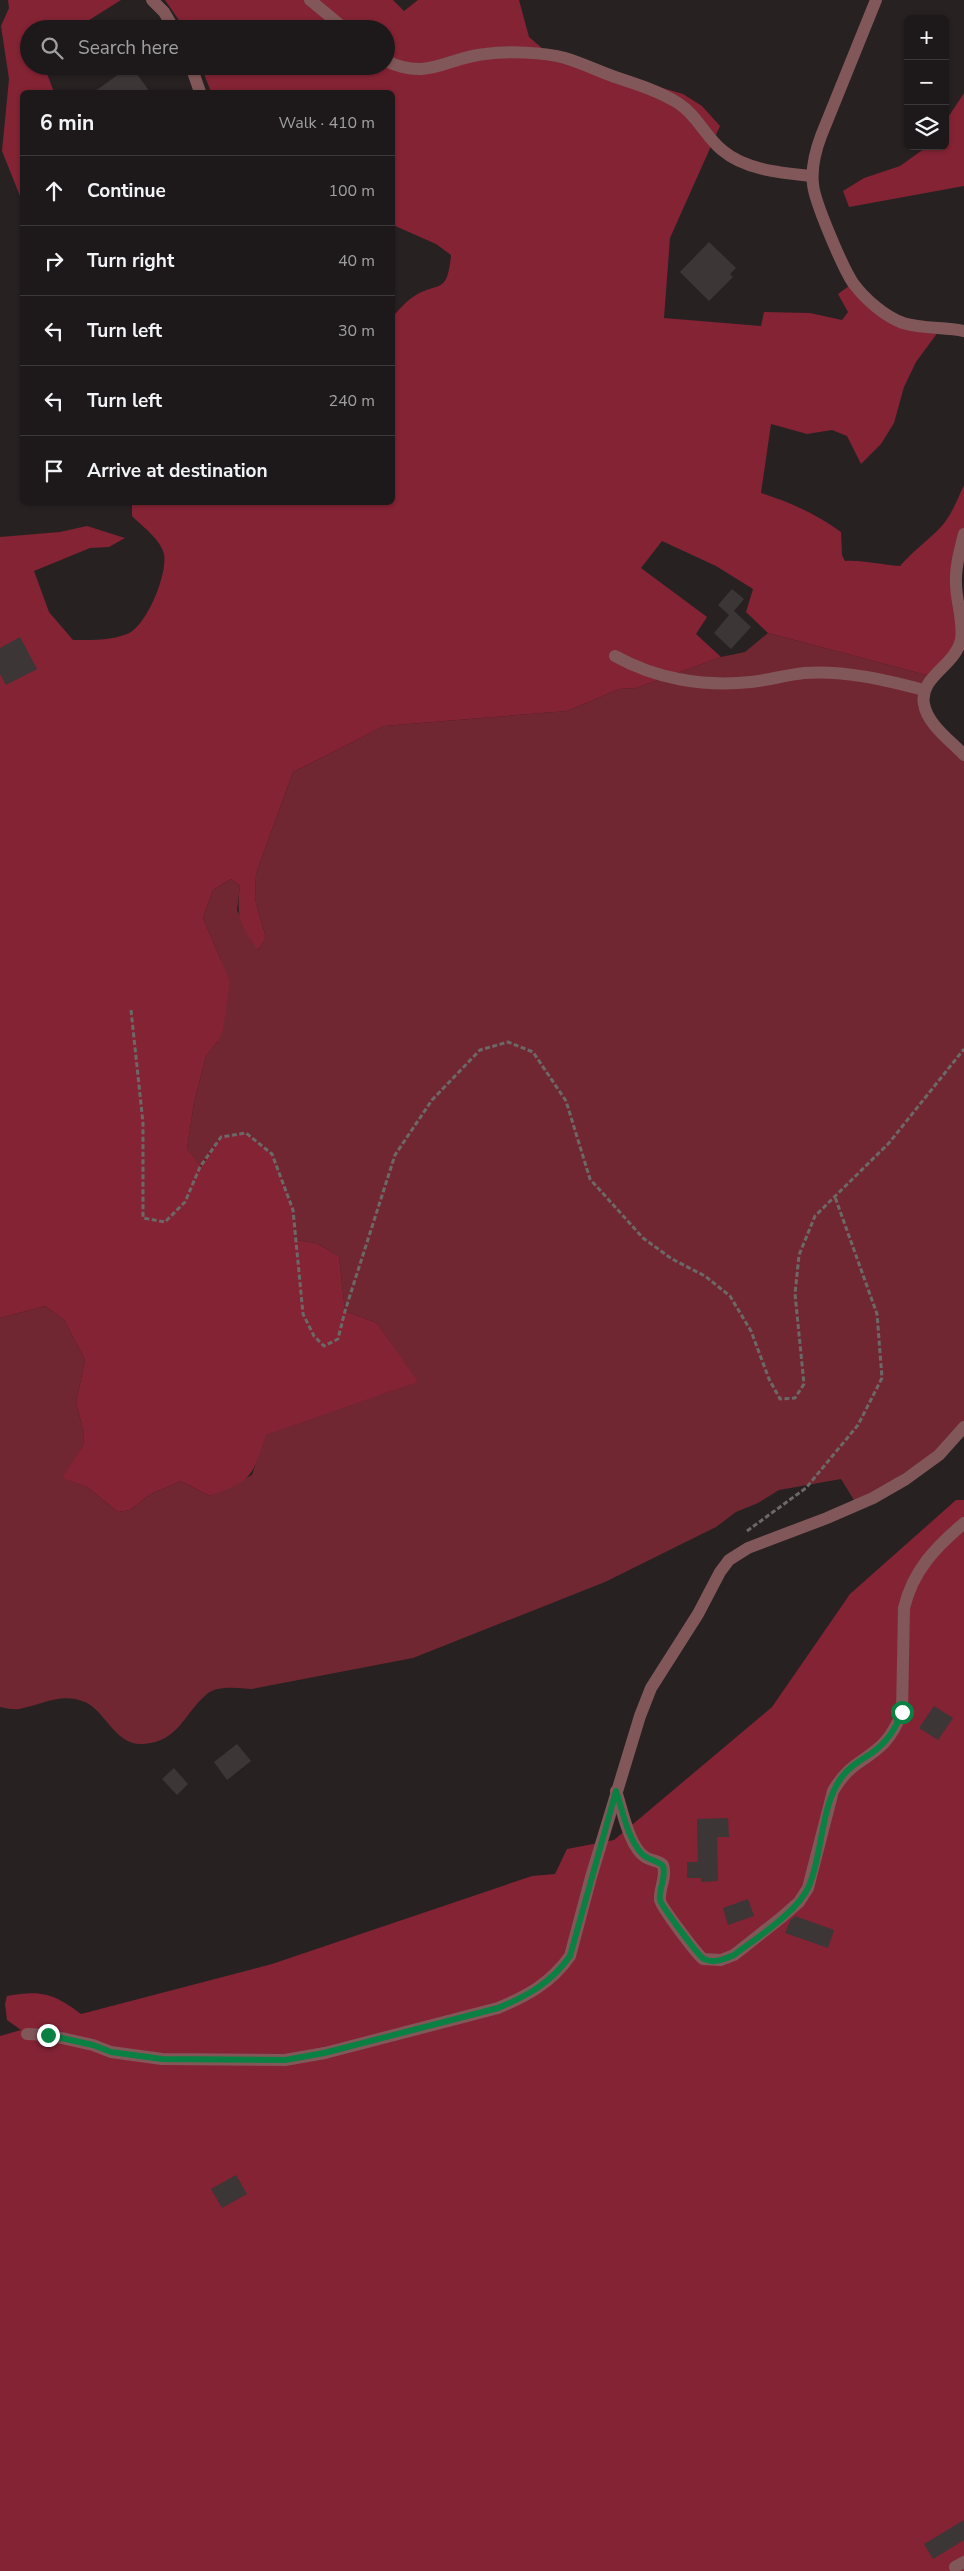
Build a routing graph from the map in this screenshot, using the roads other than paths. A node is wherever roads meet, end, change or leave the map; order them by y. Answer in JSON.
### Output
{"nodes":[{"id":1,"x":152,"y":0,"type":"edge"},
{"id":2,"x":310,"y":0,"type":"edge"},
{"id":3,"x":876,"y":0,"type":"edge"},
{"id":4,"x":169,"y":20,"type":"edge"},
{"id":5,"x":334,"y":20,"type":"edge"},
{"id":6,"x":395,"y":65,"type":"edge"},
{"id":7,"x":194,"y":75,"type":"edge"},
{"id":8,"x":199,"y":90,"type":"edge"},
{"id":9,"x":812,"y":176,"type":"junction"},
{"id":10,"x":964,"y":331,"type":"edge"},
{"id":11,"x":964,"y":534,"type":"edge"},
{"id":12,"x":615,"y":656,"type":"dead end"},
{"id":13,"x":924,"y":690,"type":"junction"},
{"id":14,"x":964,"y":755,"type":"edge"},
{"id":15,"x":964,"y":1427,"type":"edge"},
{"id":16,"x":964,"y":1523,"type":"edge"},
{"id":17,"x":616,"y":1791,"type":"junction"},
{"id":18,"x":27,"y":2034,"type":"dead end"}],
"edges":[{"from":1,"to":4,"type":"street"},
{"from":2,"to":5,"type":"street"},
{"from":3,"to":9,"type":"street"},
{"from":6,"to":9,"type":"street"},
{"from":7,"to":8,"type":"street"},
{"from":9,"to":10,"type":"street"},
{"from":11,"to":13,"type":"street"},
{"from":12,"to":13,"type":"street"},
{"from":13,"to":14,"type":"street"},
{"from":15,"to":17,"type":"street"},
{"from":16,"to":17,"type":"street"},
{"from":17,"to":18,"type":"street"}]}
